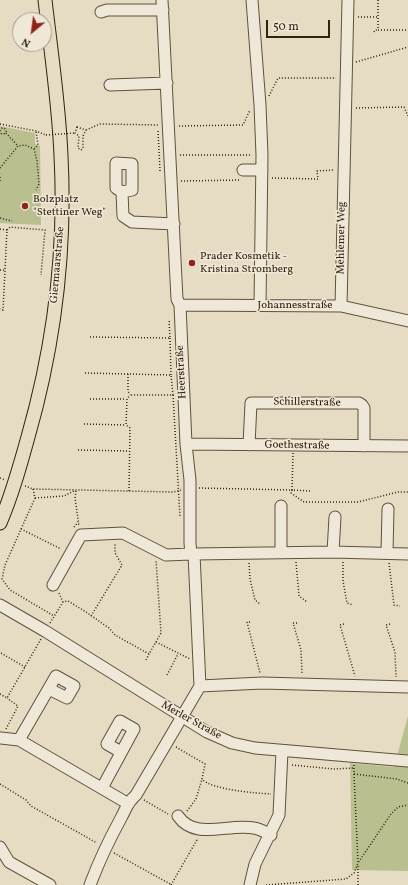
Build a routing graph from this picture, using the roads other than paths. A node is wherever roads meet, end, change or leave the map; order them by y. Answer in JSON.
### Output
{"nodes":[{"id":1,"x":45,"y":0,"type":"edge"},
{"id":2,"x":252,"y":0,"type":"edge"},
{"id":3,"x":348,"y":0,"type":"edge"},
{"id":4,"x":163,"y":5,"type":"edge"},
{"id":5,"x":101,"y":12,"type":"dead end"},
{"id":6,"x":167,"y":83,"type":"junction"},
{"id":7,"x":110,"y":85,"type":"dead end"},
{"id":8,"x":243,"y":170,"type":"road end"},
{"id":9,"x":262,"y":174,"type":"junction"},
{"id":10,"x":122,"y":192,"type":"dead end"},
{"id":11,"x":174,"y":224,"type":"junction"},
{"id":12,"x":180,"y":305,"type":"junction"},
{"id":13,"x":260,"y":305,"type":"junction"},
{"id":14,"x":341,"y":306,"type":"junction"},
{"id":15,"x":408,"y":321,"type":"edge"},
{"id":16,"x":186,"y":444,"type":"junction"},
{"id":17,"x":249,"y":445,"type":"junction"},
{"id":18,"x":364,"y":446,"type":"junction"},
{"id":19,"x":408,"y":446,"type":"edge"},
{"id":20,"x":281,"y":506,"type":"dead end"},
{"id":21,"x":388,"y":509,"type":"dead end"},
{"id":22,"x":335,"y":517,"type":"dead end"},
{"id":23,"x":0,"y":523,"type":"edge"},
{"id":24,"x":281,"y":552,"type":"junction"},
{"id":25,"x":338,"y":552,"type":"junction"},
{"id":26,"x":193,"y":554,"type":"junction"},
{"id":27,"x":388,"y":554,"type":"junction"},
{"id":28,"x":408,"y":554,"type":"edge"},
{"id":29,"x":53,"y":585,"type":"dead end"},
{"id":30,"x":0,"y":605,"type":"edge"},
{"id":31,"x":200,"y":686,"type":"junction"},
{"id":32,"x":408,"y":687,"type":"edge"},
{"id":33,"x":49,"y":689,"type":"dead end"},
{"id":34,"x":183,"y":717,"type":"junction"},
{"id":35,"x":1,"y":738,"type":"edge"},
{"id":36,"x":19,"y":740,"type":"junction"},
{"id":37,"x":282,"y":751,"type":"junction"},
{"id":38,"x":121,"y":752,"type":"dead end"},
{"id":39,"x":408,"y":761,"type":"edge"},
{"id":40,"x":102,"y":788,"type":"junction"},
{"id":41,"x":127,"y":803,"type":"junction"},
{"id":42,"x":178,"y":816,"type":"road end"},
{"id":43,"x":271,"y":835,"type":"junction"},
{"id":44,"x":0,"y":847,"type":"edge"},
{"id":45,"x":50,"y":885,"type":"edge"},
{"id":46,"x":90,"y":885,"type":"edge"},
{"id":47,"x":250,"y":885,"type":"edge"}],
"edges":[{"from":1,"to":23,"type":"main road","name":"Giermaarstraße"},
{"from":2,"to":9,"type":"street"},
{"from":3,"to":14,"type":"street","name":"Mehlemer Weg"},
{"from":4,"to":5,"type":"street","name":"Heerstraße"},
{"from":4,"to":6,"type":"street","name":"Heerstraße"},
{"from":6,"to":7,"type":"street"},
{"from":6,"to":11,"type":"street","name":"Heerstraße"},
{"from":8,"to":9,"type":"street"},
{"from":9,"to":13,"type":"street"},
{"from":10,"to":11,"type":"street"},
{"from":11,"to":12,"type":"street","name":"Heerstraße"},
{"from":12,"to":13,"type":"street","name":"Johannesstraße"},
{"from":12,"to":16,"type":"street","name":"Heerstraße"},
{"from":13,"to":14,"type":"street","name":"Johannesstraße"},
{"from":14,"to":15,"type":"street","name":"Johannesstraße"},
{"from":16,"to":17,"type":"street","name":"Goethestraße"},
{"from":16,"to":26,"type":"street","name":"Heerstraße"},
{"from":17,"to":18,"type":"street","name":"Goethestraße"},
{"from":17,"to":18,"type":"street","name":"Schillerstraße"},
{"from":18,"to":19,"type":"street","name":"Goethestraße"},
{"from":20,"to":24,"type":"street"},
{"from":21,"to":27,"type":"street"},
{"from":22,"to":25,"type":"street"},
{"from":24,"to":25,"type":"street"},
{"from":24,"to":26,"type":"street"},
{"from":25,"to":27,"type":"street"},
{"from":26,"to":29,"type":"street"},
{"from":26,"to":31,"type":"street","name":"Heerstraße"},
{"from":27,"to":28,"type":"street"},
{"from":30,"to":34,"type":"street","name":"Merler Straße"},
{"from":31,"to":32,"type":"street"},
{"from":31,"to":34,"type":"street"},
{"from":33,"to":36,"type":"street"},
{"from":34,"to":37,"type":"street","name":"Merler Straße"},
{"from":34,"to":41,"type":"street"},
{"from":35,"to":36,"type":"street"},
{"from":36,"to":40,"type":"street"},
{"from":37,"to":39,"type":"street","name":"Merler Straße"},
{"from":37,"to":43,"type":"street"},
{"from":38,"to":40,"type":"street"},
{"from":40,"to":41,"type":"street"},
{"from":41,"to":46,"type":"street"},
{"from":42,"to":43,"type":"street"},
{"from":43,"to":47,"type":"street"},
{"from":44,"to":45,"type":"street"}]}
